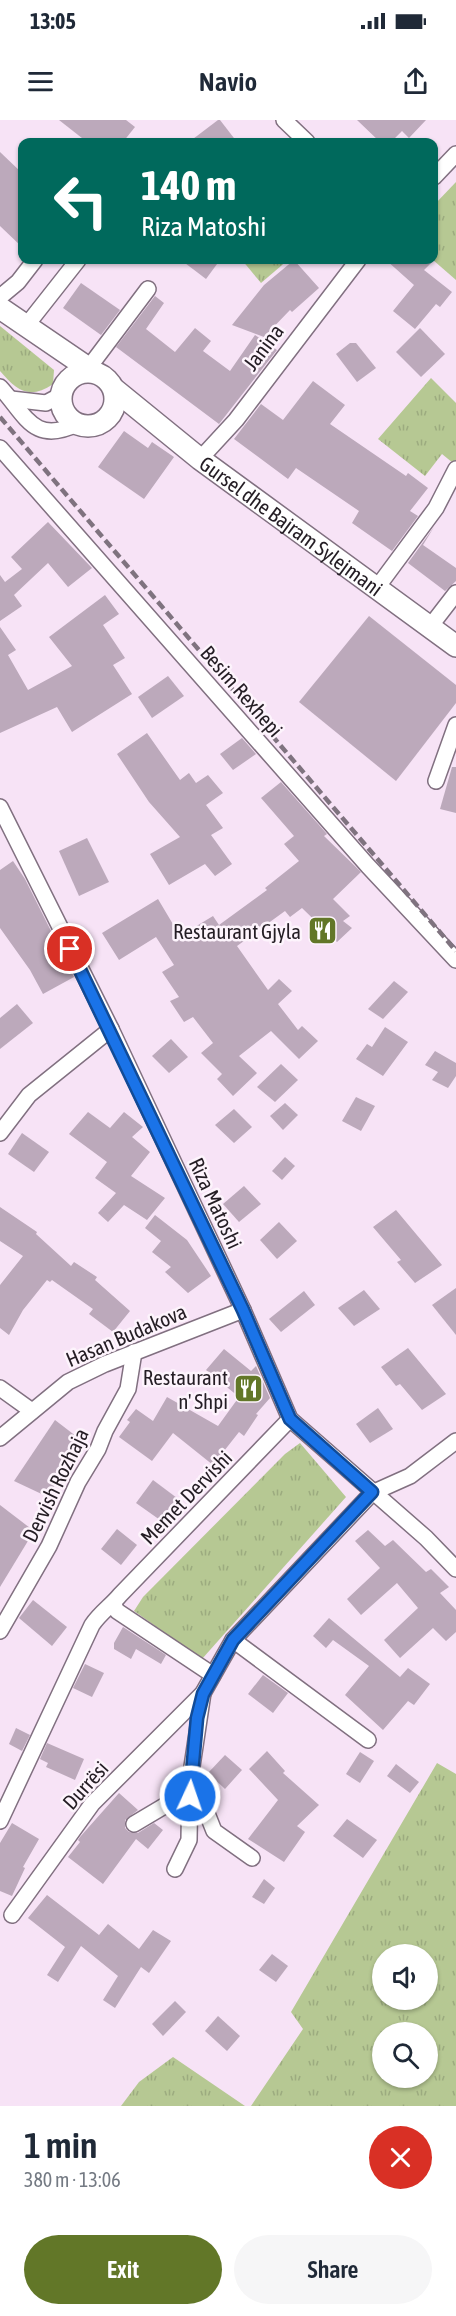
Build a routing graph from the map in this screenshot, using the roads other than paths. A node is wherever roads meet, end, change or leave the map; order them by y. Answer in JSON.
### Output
{"nodes":[{"id":1,"x":284,"y":120,"type":"edge"},
{"id":2,"x":303,"y":138,"type":"edge"},
{"id":3,"x":456,"y":154,"type":"edge"},
{"id":4,"x":438,"y":173,"type":"edge"},
{"id":5,"x":32,"y":264,"type":"edge"},
{"id":6,"x":75,"y":264,"type":"edge"},
{"id":7,"x":355,"y":264,"type":"edge"},
{"id":8,"x":148,"y":289,"type":"dead end"},
{"id":9,"x":0,"y":297,"type":"edge"},
{"id":10,"x":0,"y":308,"type":"edge"},
{"id":11,"x":26,"y":326,"type":"junction"},
{"id":12,"x":77,"y":378,"type":"junction"},
{"id":13,"x":0,"y":387,"type":"edge"},
{"id":14,"x":114,"y":389,"type":"junction"},
{"id":15,"x":11,"y":399,"type":"junction"},
{"id":16,"x":103,"y":422,"type":"junction"},
{"id":17,"x":152,"y":423,"type":"junction"},
{"id":18,"x":77,"y":424,"type":"junction"},
{"id":19,"x":0,"y":448,"type":"edge"},
{"id":20,"x":200,"y":459,"type":"junction"},
{"id":21,"x":456,"y":470,"type":"edge"},
{"id":22,"x":376,"y":589,"type":"junction"},
{"id":23,"x":456,"y":593,"type":"edge"},
{"id":24,"x":429,"y":628,"type":"junction"},
{"id":25,"x":456,"y":646,"type":"edge"},
{"id":26,"x":456,"y":725,"type":"edge"},
{"id":27,"x":436,"y":781,"type":"dead end"},
{"id":28,"x":0,"y":807,"type":"edge"},
{"id":29,"x":456,"y":960,"type":"edge"},
{"id":30,"x":111,"y":1029,"type":"junction"},
{"id":31,"x":0,"y":1133,"type":"edge"},
{"id":32,"x":243,"y":1310,"type":"junction"},
{"id":33,"x":135,"y":1352,"type":"junction"},
{"id":34,"x":0,"y":1388,"type":"edge"},
{"id":35,"x":32,"y":1411,"type":"junction"},
{"id":36,"x":290,"y":1419,"type":"junction"},
{"id":37,"x":0,"y":1438,"type":"edge"},
{"id":38,"x":456,"y":1441,"type":"edge"},
{"id":39,"x":372,"y":1492,"type":"junction"},
{"id":40,"x":456,"y":1569,"type":"edge"},
{"id":41,"x":114,"y":1605,"type":"junction"},
{"id":42,"x":0,"y":1630,"type":"edge"},
{"id":43,"x":233,"y":1640,"type":"junction"},
{"id":44,"x":213,"y":1675,"type":"junction"},
{"id":45,"x":203,"y":1694,"type":"junction"},
{"id":46,"x":368,"y":1740,"type":"dead end"},
{"id":47,"x":191,"y":1773,"type":"junction"},
{"id":48,"x":0,"y":1821,"type":"edge"},
{"id":49,"x":134,"y":1824,"type":"dead end"},
{"id":50,"x":252,"y":1858,"type":"dead end"},
{"id":51,"x":175,"y":1869,"type":"dead end"},
{"id":52,"x":12,"y":1915,"type":"dead end"}],
"edges":[{"from":1,"to":2,"type":"street"},
{"from":3,"to":4,"type":"street"},
{"from":5,"to":9,"type":"street"},
{"from":6,"to":11,"type":"street"},
{"from":7,"to":20,"type":"street","name":"Janina"},
{"from":8,"to":12,"type":"street"},
{"from":10,"to":11,"type":"street"},
{"from":11,"to":12,"type":"street"},
{"from":12,"to":14,"type":"street"},
{"from":12,"to":15,"type":"street"},
{"from":12,"to":18,"type":"street"},
{"from":13,"to":15,"type":"street"},
{"from":14,"to":16,"type":"street"},
{"from":14,"to":17,"type":"street","name":"Gursel dhe Bajram Sylejmani"},
{"from":15,"to":18,"type":"street"},
{"from":16,"to":17,"type":"street"},
{"from":16,"to":18,"type":"street"},
{"from":17,"to":20,"type":"street","name":"Gursel dhe Bajram Sylejmani"},
{"from":19,"to":29,"type":"street","name":"Besim Rexhepi"},
{"from":20,"to":22,"type":"street","name":"Gursel dhe Bajram Sylejmani"},
{"from":21,"to":22,"type":"street"},
{"from":22,"to":24,"type":"street","name":"Gursel dhe Bajram Sylejmani"},
{"from":23,"to":24,"type":"street"},
{"from":24,"to":25,"type":"street","name":"Gursel dhe Bajram Sylejmani"},
{"from":26,"to":27,"type":"street"},
{"from":28,"to":30,"type":"street","name":"Riza Matoshi"},
{"from":30,"to":31,"type":"street"},
{"from":30,"to":32,"type":"street","name":"Riza Matoshi"},
{"from":32,"to":33,"type":"street","name":"Hasan Budakova"},
{"from":32,"to":36,"type":"street","name":"Riza Matoshi"},
{"from":33,"to":35,"type":"street","name":"Hasan Budakova"},
{"from":33,"to":42,"type":"street","name":"Dervish Rozhaja"},
{"from":34,"to":35,"type":"street"},
{"from":35,"to":37,"type":"street","name":"Hasan Budakova"},
{"from":36,"to":39,"type":"street","name":"Riza Matoshi"},
{"from":36,"to":41,"type":"street","name":"Memet Dervishi"},
{"from":38,"to":39,"type":"street"},
{"from":39,"to":40,"type":"street","name":"Riza Matoshi"},
{"from":39,"to":43,"type":"street","name":"Durrësi"},
{"from":41,"to":44,"type":"street"},
{"from":41,"to":48,"type":"street","name":"Memet Dervishi"},
{"from":43,"to":44,"type":"street","name":"Durrësi"},
{"from":43,"to":46,"type":"street"},
{"from":44,"to":45,"type":"street","name":"Durrësi"},
{"from":45,"to":47,"type":"street","name":"Durrësi"},
{"from":45,"to":52,"type":"street","name":"Durrësi"},
{"from":47,"to":49,"type":"street","name":"Durrësi"},
{"from":47,"to":50,"type":"street"},
{"from":47,"to":51,"type":"street","name":"Durrësi"}]}
